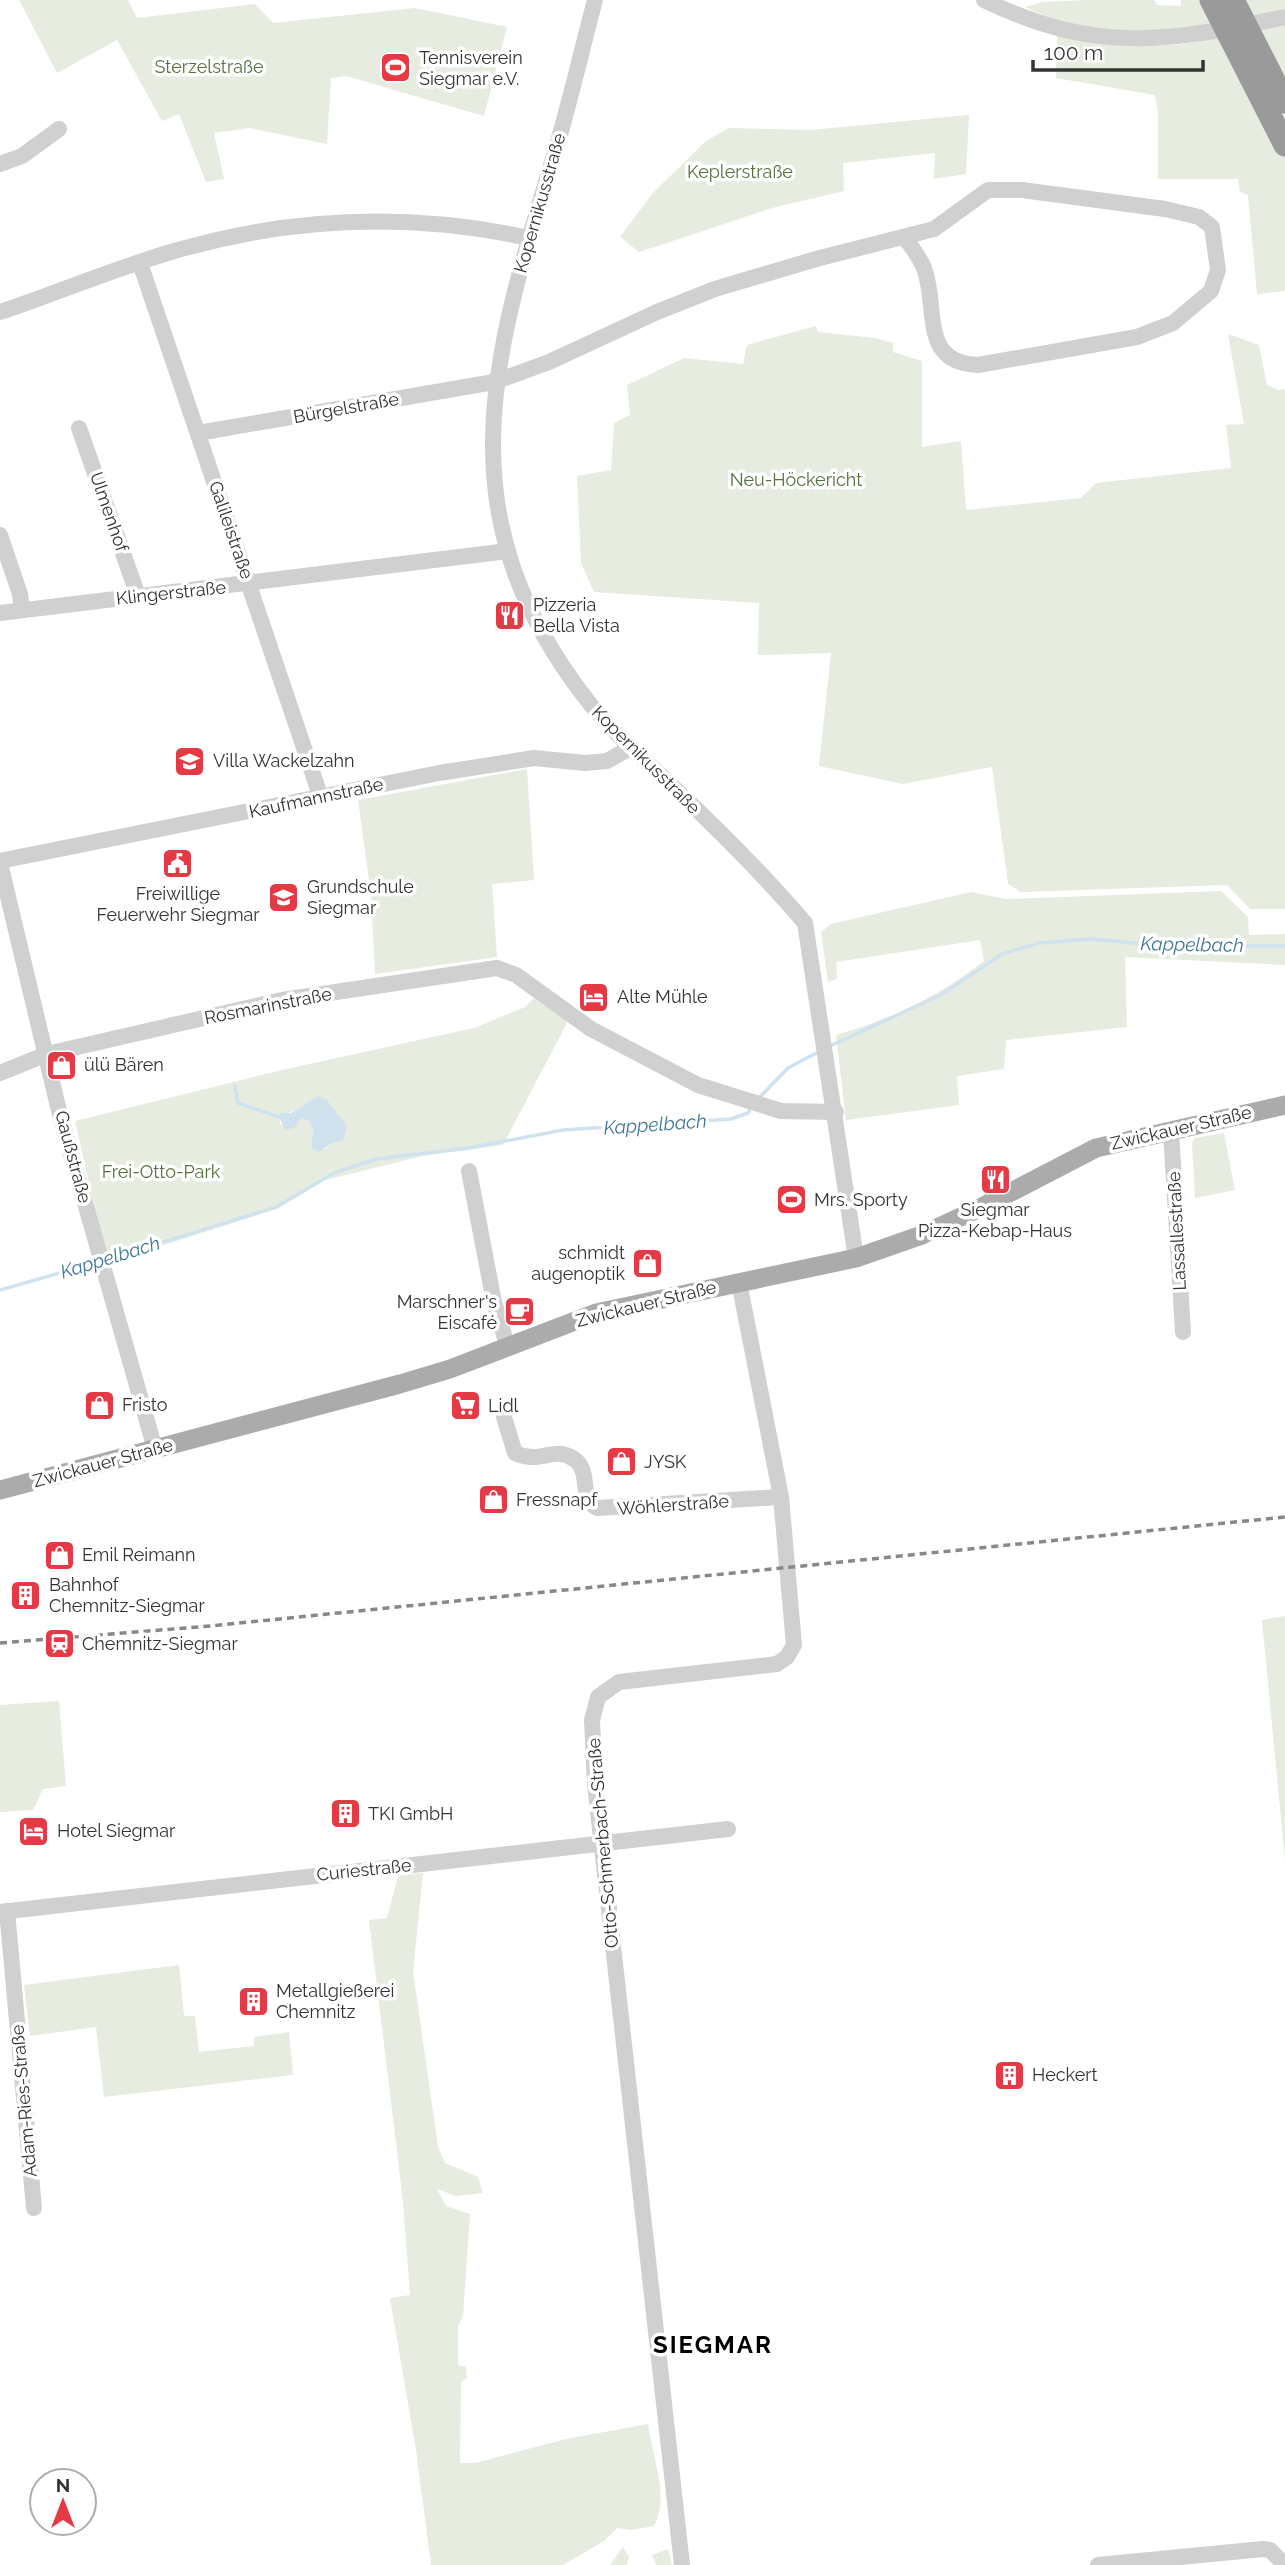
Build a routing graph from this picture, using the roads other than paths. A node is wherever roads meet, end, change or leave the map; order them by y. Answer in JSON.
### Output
{"nodes":[{"id":1,"x":595,"y":0,"type":"edge"},
{"id":2,"x":984,"y":0,"type":"edge"},
{"id":3,"x":1211,"y":0,"type":"edge"},
{"id":4,"x":1233,"y":0,"type":"edge"},
{"id":5,"x":1285,"y":17,"type":"edge"},
{"id":6,"x":1256,"y":66,"type":"junction"},
{"id":7,"x":1285,"y":102,"type":"edge"},
{"id":8,"x":59,"y":129,"type":"dead end"},
{"id":9,"x":1285,"y":145,"type":"edge"},
{"id":10,"x":0,"y":164,"type":"edge"},
{"id":11,"x":529,"y":237,"type":"junction"},
{"id":12,"x":905,"y":237,"type":"junction"},
{"id":13,"x":140,"y":262,"type":"junction"},
{"id":14,"x":0,"y":312,"type":"edge"},
{"id":15,"x":494,"y":382,"type":"junction"},
{"id":16,"x":79,"y":428,"type":"dead end"},
{"id":17,"x":198,"y":433,"type":"junction"},
{"id":18,"x":0,"y":535,"type":"edge"},
{"id":19,"x":508,"y":551,"type":"junction"},
{"id":20,"x":249,"y":584,"type":"junction"},
{"id":21,"x":138,"y":596,"type":"junction"},
{"id":22,"x":22,"y":610,"type":"junction"},
{"id":23,"x":0,"y":613,"type":"edge"},
{"id":24,"x":630,"y":748,"type":"junction"},
{"id":25,"x":321,"y":797,"type":"junction"},
{"id":26,"x":0,"y":862,"type":"edge"},
{"id":27,"x":47,"y":1054,"type":"junction"},
{"id":28,"x":0,"y":1073,"type":"edge"},
{"id":29,"x":1285,"y":1105,"type":"edge"},
{"id":30,"x":836,"y":1112,"type":"junction"},
{"id":31,"x":1171,"y":1130,"type":"junction"},
{"id":32,"x":469,"y":1171,"type":"dead end"},
{"id":33,"x":856,"y":1258,"type":"junction"},
{"id":34,"x":739,"y":1282,"type":"junction"},
{"id":35,"x":1183,"y":1332,"type":"dead end"},
{"id":36,"x":507,"y":1345,"type":"junction"},
{"id":37,"x":504,"y":1417,"type":"dead end"},
{"id":38,"x":155,"y":1449,"type":"junction"},
{"id":39,"x":0,"y":1490,"type":"edge"},
{"id":40,"x":781,"y":1497,"type":"junction"},
{"id":41,"x":728,"y":1829,"type":"dead end"},
{"id":42,"x":601,"y":1841,"type":"junction"},
{"id":43,"x":3,"y":1911,"type":"edge"},
{"id":44,"x":34,"y":2208,"type":"dead end"},
{"id":45,"x":682,"y":2565,"type":"edge"},
{"id":46,"x":1098,"y":2565,"type":"edge"},
{"id":47,"x":1285,"y":2565,"type":"edge"}],
"edges":[{"from":1,"to":11,"type":"street","name":"Kopernikusstraße"},
{"from":2,"to":5,"type":"street"},
{"from":3,"to":6,"type":"highway"},
{"from":4,"to":6,"type":"highway"},
{"from":6,"to":7,"type":"highway"},
{"from":6,"to":9,"type":"highway"},
{"from":8,"to":10,"type":"street"},
{"from":11,"to":13,"type":"street"},
{"from":11,"to":15,"type":"street","name":"Kopernikusstraße"},
{"from":12,"to":12,"type":"street"},
{"from":12,"to":15,"type":"street"},
{"from":13,"to":14,"type":"street"},
{"from":13,"to":17,"type":"street","name":"Galileistraße"},
{"from":15,"to":17,"type":"street","name":"Bürgelstraße"},
{"from":15,"to":19,"type":"street","name":"Kopernikusstraße"},
{"from":16,"to":21,"type":"street","name":"Ulmenhof"},
{"from":17,"to":20,"type":"street","name":"Galileistraße"},
{"from":18,"to":22,"type":"street"},
{"from":19,"to":20,"type":"street","name":"Klingerstraße"},
{"from":19,"to":24,"type":"street","name":"Kopernikusstraße"},
{"from":20,"to":21,"type":"street","name":"Klingerstraße"},
{"from":20,"to":25,"type":"street","name":"Galileistraße"},
{"from":21,"to":22,"type":"street","name":"Klingerstraße"},
{"from":22,"to":23,"type":"street","name":"Klingerstraße"},
{"from":24,"to":25,"type":"street","name":"Kaufmannstraße"},
{"from":24,"to":30,"type":"street","name":"Kopernikusstraße"},
{"from":25,"to":26,"type":"street","name":"Kaufmannstraße"},
{"from":26,"to":27,"type":"street","name":"Gaußstraße"},
{"from":27,"to":28,"type":"street","name":"Rosmarinstraße"},
{"from":27,"to":30,"type":"street","name":"Rosmarinstraße"},
{"from":27,"to":38,"type":"street","name":"Gaußstraße"},
{"from":29,"to":31,"type":"main road","name":"Zwickauer Straße"},
{"from":30,"to":33,"type":"street","name":"Kopernikusstraße"},
{"from":31,"to":33,"type":"main road","name":"Zwickauer Straße"},
{"from":31,"to":35,"type":"street","name":"Lassallestraße"},
{"from":32,"to":36,"type":"street"},
{"from":33,"to":34,"type":"main road","name":"Zwickauer Straße"},
{"from":34,"to":36,"type":"main road","name":"Zwickauer Straße"},
{"from":34,"to":40,"type":"street","name":"Otto-Schmerbach-Straße"},
{"from":36,"to":38,"type":"main road","name":"Zwickauer Straße"},
{"from":37,"to":40,"type":"street","name":"Wöhlerstraße"},
{"from":38,"to":39,"type":"main road","name":"Zwickauer Straße"},
{"from":40,"to":42,"type":"street","name":"Otto-Schmerbach-Straße"},
{"from":41,"to":42,"type":"street","name":"Curiestraße"},
{"from":42,"to":43,"type":"street","name":"Curiestraße"},
{"from":42,"to":45,"type":"street","name":"Otto-Schmerbach-Straße"},
{"from":43,"to":44,"type":"street","name":"Adam-Ries-Straße"},
{"from":46,"to":47,"type":"street"}]}
